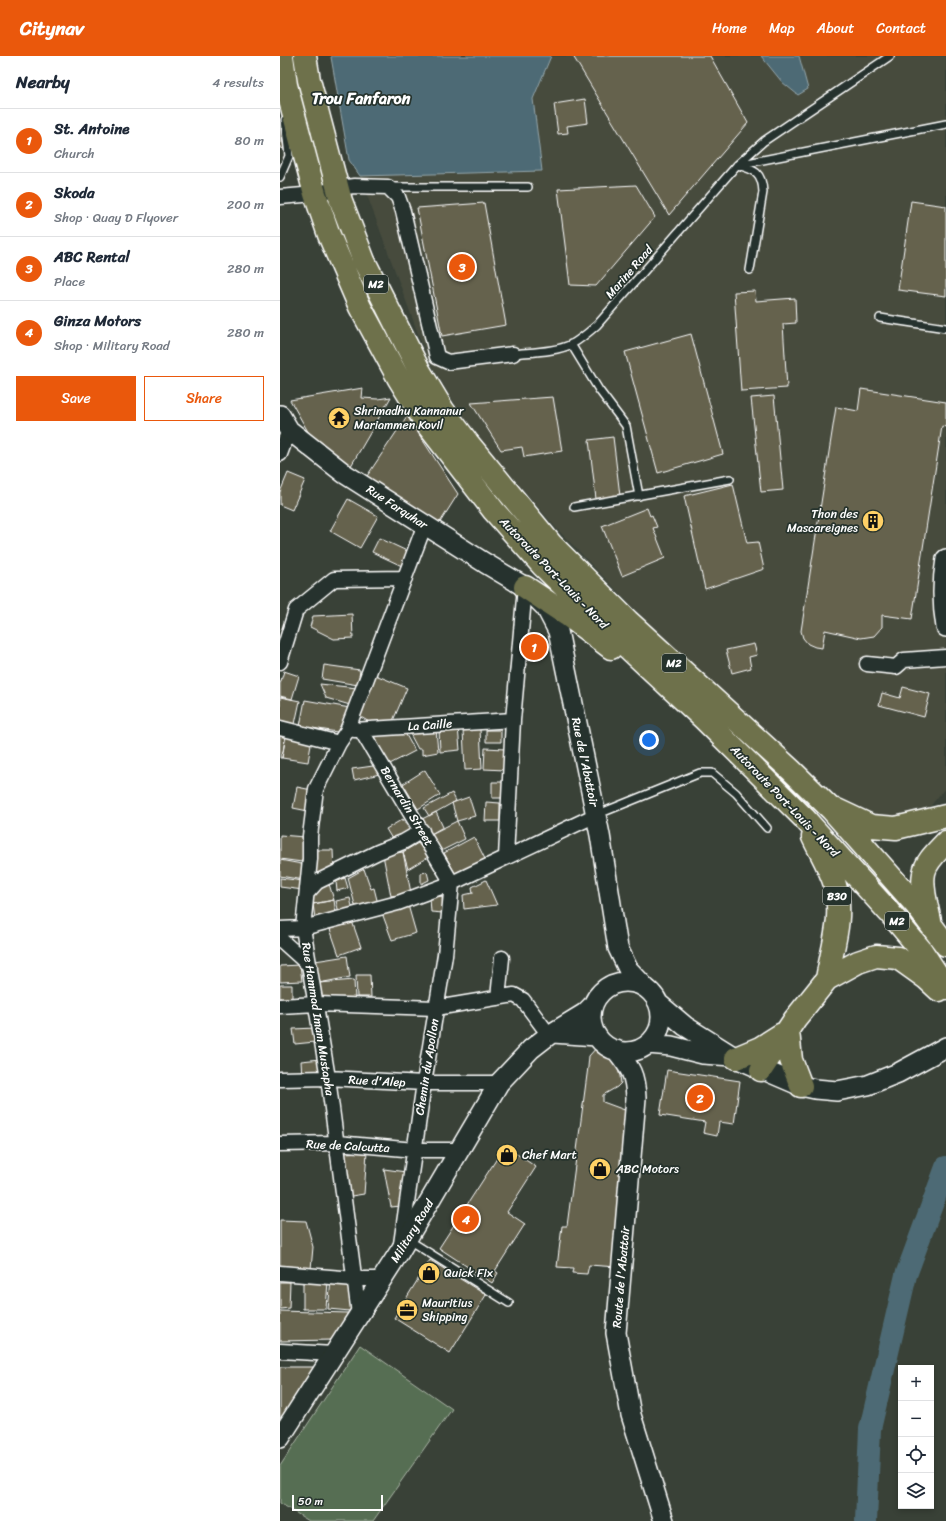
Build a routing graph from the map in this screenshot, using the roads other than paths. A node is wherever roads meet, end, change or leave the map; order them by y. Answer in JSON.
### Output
{"nodes":[{"id":1,"x":282,"y":56,"type":"edge"},
{"id":2,"x":305,"y":56,"type":"edge"},
{"id":3,"x":890,"y":56,"type":"edge"},
{"id":4,"x":283,"y":110,"type":"dead end"},
{"id":5,"x":946,"y":124,"type":"edge"},
{"id":6,"x":737,"y":165,"type":"junction"},
{"id":7,"x":280,"y":177,"type":"edge"},
{"id":8,"x":388,"y":187,"type":"junction"},
{"id":9,"x":528,"y":187,"type":"dead end"},
{"id":10,"x":338,"y":188,"type":"junction"},
{"id":11,"x":314,"y":194,"type":"junction"},
{"id":12,"x":280,"y":197,"type":"edge"},
{"id":13,"x":750,"y":270,"type":"dead end"},
{"id":14,"x":880,"y":318,"type":"dead end"},
{"id":15,"x":946,"y":328,"type":"edge"},
{"id":16,"x":571,"y":344,"type":"junction"},
{"id":17,"x":513,"y":354,"type":"joint"},
{"id":18,"x":435,"y":417,"type":"junction"},
{"id":19,"x":284,"y":422,"type":"edge"},
{"id":20,"x":280,"y":454,"type":"edge"},
{"id":21,"x":730,"y":479,"type":"dead end"},
{"id":22,"x":639,"y":496,"type":"junction"},
{"id":23,"x":574,"y":507,"type":"dead end"},
{"id":24,"x":425,"y":524,"type":"junction"},
{"id":25,"x":946,"y":559,"type":"edge"},
{"id":26,"x":405,"y":578,"type":"junction"},
{"id":27,"x":525,"y":587,"type":"junction"},
{"id":28,"x":946,"y":627,"type":"edge"},
{"id":29,"x":946,"y":657,"type":"edge"},
{"id":30,"x":280,"y":662,"type":"edge"},
{"id":31,"x":867,"y":664,"type":"dead end"},
{"id":32,"x":704,"y":719,"type":"junction"},
{"id":33,"x":513,"y":720,"type":"junction"},
{"id":34,"x":280,"y":728,"type":"edge"},
{"id":35,"x":362,"y":730,"type":"junction"},
{"id":36,"x":347,"y":731,"type":"junction"},
{"id":37,"x":339,"y":743,"type":"junction"},
{"id":38,"x":946,"y":803,"type":"edge"},
{"id":39,"x":827,"y":805,"type":"junction"},
{"id":40,"x":596,"y":815,"type":"junction"},
{"id":41,"x":804,"y":818,"type":"junction"},
{"id":42,"x":939,"y":818,"type":"edge"},
{"id":43,"x":767,"y":828,"type":"dead end"},
{"id":44,"x":422,"y":831,"type":"junction"},
{"id":45,"x":945,"y":845,"type":"edge"},
{"id":46,"x":506,"y":857,"type":"junction"},
{"id":47,"x":452,"y":883,"type":"junction"},
{"id":48,"x":307,"y":893,"type":"junction"},
{"id":49,"x":930,"y":922,"type":"junction"},
{"id":50,"x":303,"y":928,"type":"junction"},
{"id":51,"x":280,"y":929,"type":"edge"},
{"id":52,"x":280,"y":939,"type":"edge"},
{"id":53,"x":946,"y":945,"type":"edge"},
{"id":54,"x":618,"y":948,"type":"junction"},
{"id":55,"x":502,"y":958,"type":"dead end"},
{"id":56,"x":310,"y":966,"type":"junction"},
{"id":57,"x":827,"y":979,"type":"junction"},
{"id":58,"x":645,"y":987,"type":"junction"},
{"id":59,"x":946,"y":988,"type":"edge"},
{"id":60,"x":946,"y":996,"type":"edge"},
{"id":61,"x":498,"y":998,"type":"junction"},
{"id":62,"x":597,"y":999,"type":"junction"},
{"id":63,"x":317,"y":1004,"type":"junction"},
{"id":64,"x":659,"y":1004,"type":"junction"},
{"id":65,"x":280,"y":1006,"type":"edge"},
{"id":66,"x":436,"y":1008,"type":"junction"},
{"id":67,"x":788,"y":1030,"type":"junction"},
{"id":68,"x":551,"y":1034,"type":"junction"},
{"id":69,"x":597,"y":1036,"type":"junction"},
{"id":70,"x":645,"y":1046,"type":"junction"},
{"id":71,"x":616,"y":1050,"type":"junction"},
{"id":72,"x":939,"y":1051,"type":"edge"},
{"id":73,"x":735,"y":1057,"type":"junction"},
{"id":74,"x":761,"y":1070,"type":"junction"},
{"id":75,"x":328,"y":1078,"type":"junction"},
{"id":76,"x":280,"y":1079,"type":"edge"},
{"id":77,"x":424,"y":1083,"type":"junction"},
{"id":78,"x":499,"y":1083,"type":"junction"},
{"id":79,"x":801,"y":1086,"type":"junction"},
{"id":80,"x":636,"y":1098,"type":"junction"},
{"id":81,"x":337,"y":1143,"type":"junction"},
{"id":82,"x":280,"y":1144,"type":"edge"},
{"id":83,"x":415,"y":1150,"type":"junction"},
{"id":84,"x":460,"y":1150,"type":"junction"},
{"id":85,"x":404,"y":1245,"type":"junction"},
{"id":86,"x":280,"y":1273,"type":"edge"},
{"id":87,"x":355,"y":1279,"type":"junction"},
{"id":88,"x":382,"y":1279,"type":"junction"},
{"id":89,"x":509,"y":1303,"type":"dead end"},
{"id":90,"x":359,"y":1314,"type":"junction"},
{"id":91,"x":280,"y":1351,"type":"edge"},
{"id":92,"x":333,"y":1354,"type":"junction"},
{"id":93,"x":280,"y":1438,"type":"edge"},
{"id":94,"x":664,"y":1521,"type":"edge"}],
"edges":[{"from":1,"to":11,"type":"highway","name":"Autoroute Port-Louis - Nord","number":"M2"},
{"from":2,"to":10,"type":"highway","name":"Autoroute Port-Louis - Nord","number":"M2"},
{"from":3,"to":6,"type":"lane","name":"Marine Road"},
{"from":4,"to":7,"type":"lane"},
{"from":5,"to":6,"type":"lane"},
{"from":6,"to":13,"type":"lane"},
{"from":6,"to":16,"type":"lane","name":"Marine Road"},
{"from":8,"to":9,"type":"lane"},
{"from":8,"to":10,"type":"street"},
{"from":8,"to":17,"type":"street"},
{"from":10,"to":11,"type":"street"},
{"from":10,"to":18,"type":"highway","name":"Autoroute Port-Louis - Nord","number":"M2"},
{"from":11,"to":12,"type":"street"},
{"from":11,"to":18,"type":"highway","name":"Autoroute Port-Louis - Nord","number":"M2"},
{"from":14,"to":15,"type":"lane"},
{"from":16,"to":17,"type":"lane","name":"Marine Road"},
{"from":16,"to":22,"type":"lane"},
{"from":18,"to":32,"type":"highway","name":"Autoroute Port-Louis - Nord","number":"M2"},
{"from":18,"to":39,"type":"highway","name":"Autoroute Port-Louis - Nord","number":"M2"},
{"from":19,"to":20,"type":"street"},
{"from":19,"to":24,"type":"street","name":"Rue Farquhar"},
{"from":21,"to":22,"type":"lane"},
{"from":22,"to":23,"type":"lane"},
{"from":24,"to":26,"type":"street"},
{"from":24,"to":27,"type":"street","name":"Rue Farquhar"},
{"from":25,"to":28,"type":"street"},
{"from":26,"to":30,"type":"street"},
{"from":26,"to":36,"type":"street","name":"Rue Hammad Imam Mustapha"},
{"from":27,"to":32,"type":"highway"},
{"from":27,"to":33,"type":"street"},
{"from":27,"to":40,"type":"street","name":"Rue de l'Abattoir"},
{"from":29,"to":31,"type":"street"},
{"from":32,"to":41,"type":"highway","name":"Autoroute Port-Louis - Nord","number":"M2"},
{"from":33,"to":35,"type":"street","name":"La Caille"},
{"from":33,"to":46,"type":"street"},
{"from":34,"to":37,"type":"street"},
{"from":35,"to":36,"type":"street","name":"La Caille"},
{"from":35,"to":44,"type":"street","name":"Bernardin Street"},
{"from":36,"to":37,"type":"street","name":"Rue Hammad Imam Mustapha"},
{"from":37,"to":48,"type":"street","name":"Rue Hammad Imam Mustapha"},
{"from":38,"to":42,"type":"highway"},
{"from":39,"to":42,"type":"highway"},
{"from":39,"to":49,"type":"highway","name":"Autoroute Port-Louis - Nord","number":"M2"},
{"from":40,"to":43,"type":"lane"},
{"from":40,"to":46,"type":"street"},
{"from":40,"to":54,"type":"street","name":"Rue de l'Abattoir"},
{"from":41,"to":57,"type":"highway","number":"B30"},
{"from":41,"to":59,"type":"highway","name":"Autoroute Port-Louis - Nord","number":"M2"},
{"from":44,"to":47,"type":"street","name":"Bernardin Street"},
{"from":44,"to":48,"type":"street"},
{"from":45,"to":49,"type":"highway"},
{"from":46,"to":47,"type":"street"},
{"from":47,"to":50,"type":"street"},
{"from":47,"to":66,"type":"street","name":"Chemin du Apollon"},
{"from":48,"to":50,"type":"street","name":"Rue Hammad Imam Mustapha"},
{"from":49,"to":53,"type":"highway","name":"Autoroute Port-Louis - Nord","number":"M2"},
{"from":50,"to":51,"type":"street"},
{"from":50,"to":56,"type":"street","name":"Rue Hammad Imam Mustapha"},
{"from":52,"to":56,"type":"street"},
{"from":54,"to":58,"type":"street","name":"Rue de l'Abattoir"},
{"from":54,"to":62,"type":"street","name":"Rue de l'Abattoir"},
{"from":55,"to":61,"type":"street"},
{"from":56,"to":63,"type":"street","name":"Rue Hammad Imam Mustapha"},
{"from":57,"to":60,"type":"highway"},
{"from":57,"to":67,"type":"highway"},
{"from":58,"to":62,"type":"street"},
{"from":58,"to":64,"type":"street"},
{"from":61,"to":66,"type":"street"},
{"from":61,"to":68,"type":"street"},
{"from":62,"to":68,"type":"street","name":"Military Road"},
{"from":62,"to":69,"type":"street"},
{"from":63,"to":65,"type":"street"},
{"from":63,"to":66,"type":"street"},
{"from":63,"to":75,"type":"street","name":"Rue Hammad Imam Mustapha"},
{"from":64,"to":70,"type":"street"},
{"from":64,"to":73,"type":"street"},
{"from":66,"to":77,"type":"street","name":"Chemin du Apollon"},
{"from":67,"to":73,"type":"highway"},
{"from":67,"to":74,"type":"highway"},
{"from":67,"to":79,"type":"highway"},
{"from":68,"to":69,"type":"street"},
{"from":68,"to":78,"type":"street","name":"Military Road"},
{"from":69,"to":71,"type":"street"},
{"from":70,"to":71,"type":"street"},
{"from":70,"to":73,"type":"street"},
{"from":70,"to":80,"type":"street","name":"Route de l'Abattoir"},
{"from":71,"to":80,"type":"street","name":"Route de l'Abattoir"},
{"from":72,"to":79,"type":"street"},
{"from":73,"to":74,"type":"street"},
{"from":74,"to":79,"type":"street"},
{"from":75,"to":76,"type":"street","name":"Rue d'Alep"},
{"from":75,"to":77,"type":"street","name":"Rue d'Alep"},
{"from":75,"to":81,"type":"street","name":"Rue Hammad Imam Mustapha"},
{"from":77,"to":78,"type":"street","name":"Rue d'Alep"},
{"from":77,"to":83,"type":"street","name":"Chemin du Apollon"},
{"from":78,"to":84,"type":"street","name":"Military Road"},
{"from":80,"to":94,"type":"street","name":"Route de l'Abattoir"},
{"from":81,"to":82,"type":"street","name":"Rue de Calcutta"},
{"from":81,"to":83,"type":"street","name":"Rue de Calcutta"},
{"from":81,"to":87,"type":"street","name":"Rue Hammad Imam Mustapha"},
{"from":83,"to":84,"type":"street","name":"Rue de Calcutta"},
{"from":83,"to":85,"type":"street","name":"Chemin du Apollon"},
{"from":84,"to":85,"type":"street","name":"Military Road"},
{"from":85,"to":88,"type":"street","name":"Military Road"},
{"from":85,"to":89,"type":"lane"},
{"from":86,"to":87,"type":"street"},
{"from":87,"to":88,"type":"street"},
{"from":87,"to":90,"type":"street","name":"Rue Hammad Imam Mustapha"},
{"from":88,"to":90,"type":"street","name":"Military Road"},
{"from":90,"to":92,"type":"street","name":"Military Road"},
{"from":91,"to":92,"type":"street"},
{"from":92,"to":93,"type":"street","name":"Military Road"}]}
